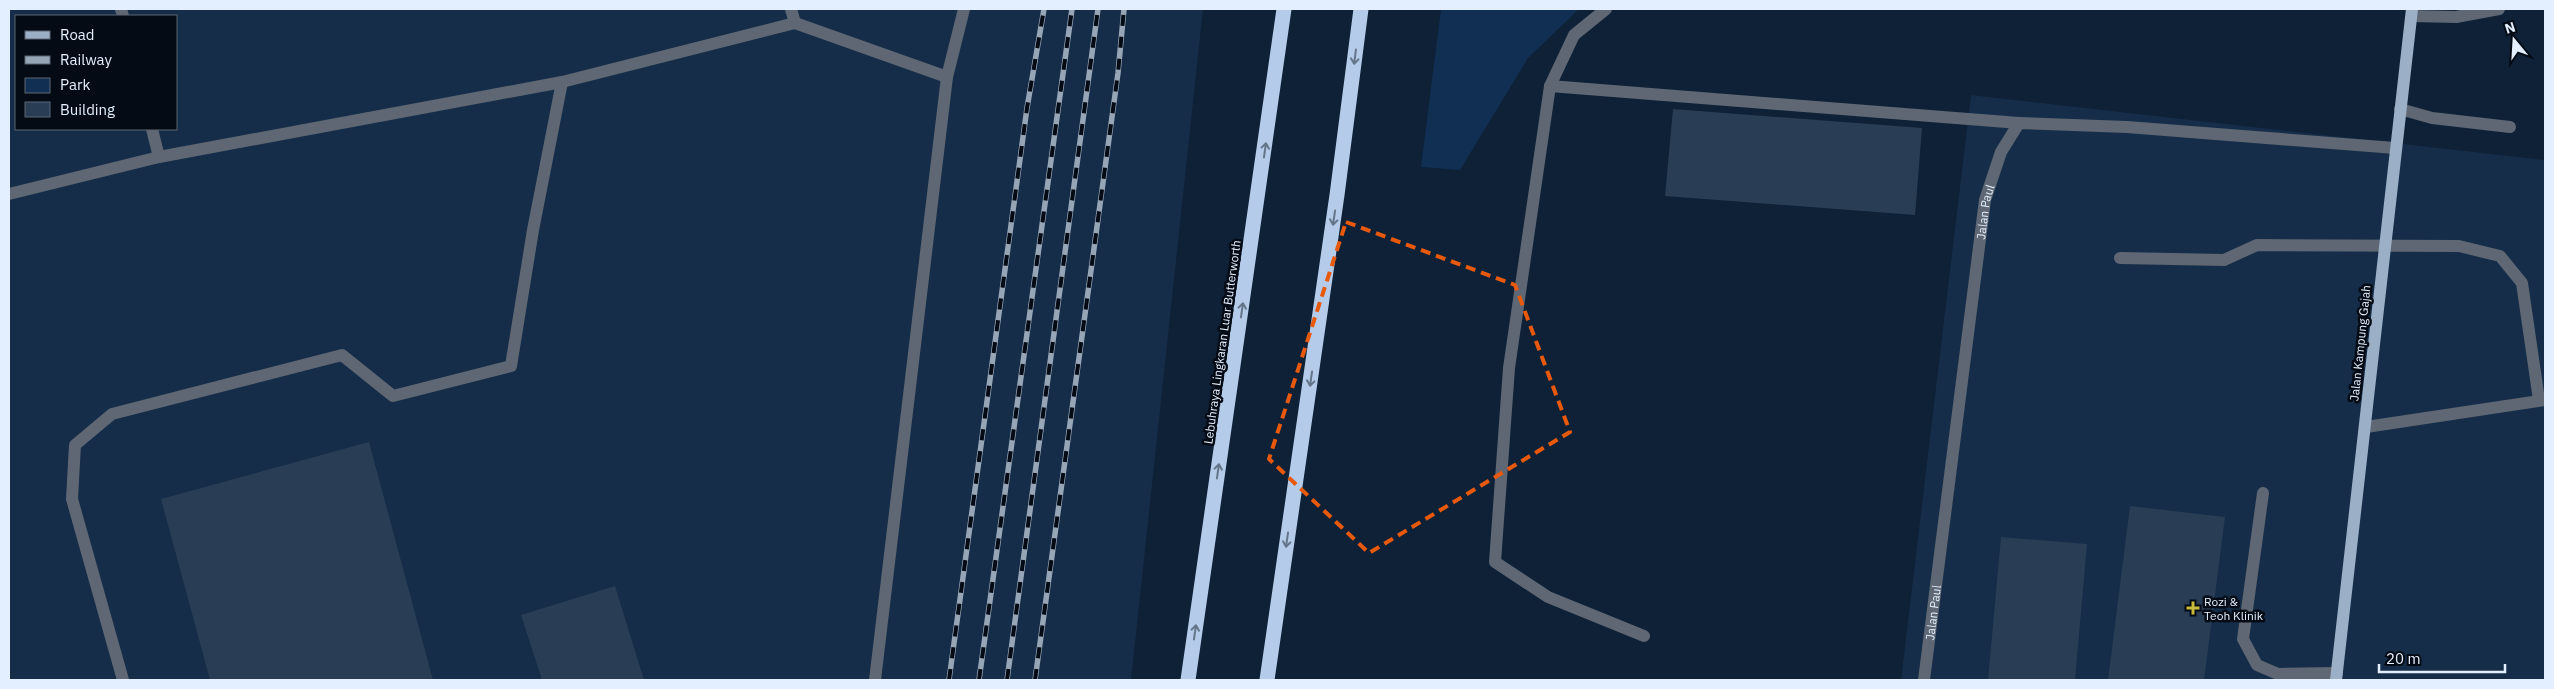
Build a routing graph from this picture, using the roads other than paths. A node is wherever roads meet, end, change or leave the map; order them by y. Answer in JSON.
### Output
{"nodes":[{"id":1,"x":791,"y":9,"type":"edge"},
{"id":2,"x":964,"y":9,"type":"edge"},
{"id":3,"x":1284,"y":9,"type":"edge"},
{"id":4,"x":1361,"y":9,"type":"edge"},
{"id":5,"x":1606,"y":9,"type":"edge"},
{"id":6,"x":2499,"y":9,"type":"edge"},
{"id":7,"x":2412,"y":12,"type":"edge"},
{"id":8,"x":795,"y":23,"type":"junction"},
{"id":9,"x":947,"y":77,"type":"junction"},
{"id":10,"x":562,"y":82,"type":"junction"},
{"id":11,"x":1550,"y":86,"type":"junction"},
{"id":12,"x":2400,"y":109,"type":"junction"},
{"id":13,"x":2020,"y":123,"type":"junction"},
{"id":14,"x":2510,"y":127,"type":"dead end"},
{"id":15,"x":152,"y":130,"type":"edge"},
{"id":16,"x":2395,"y":148,"type":"junction"},
{"id":17,"x":159,"y":157,"type":"junction"},
{"id":18,"x":9,"y":194,"type":"edge"},
{"id":19,"x":2384,"y":247,"type":"junction"},
{"id":20,"x":2120,"y":258,"type":"dead end"},
{"id":21,"x":2542,"y":400,"type":"edge"},
{"id":22,"x":2366,"y":428,"type":"junction"},
{"id":23,"x":2263,"y":493,"type":"dead end"},
{"id":24,"x":1644,"y":636,"type":"dead end"},
{"id":25,"x":2336,"y":676,"type":"edge"},
{"id":26,"x":122,"y":680,"type":"edge"},
{"id":27,"x":875,"y":680,"type":"edge"},
{"id":28,"x":1188,"y":680,"type":"edge"},
{"id":29,"x":1267,"y":680,"type":"edge"},
{"id":30,"x":1924,"y":680,"type":"edge"}],
"edges":[{"from":1,"to":8,"type":"street"},
{"from":2,"to":9,"type":"street"},
{"from":28,"to":3,"type":"highway","name":"Lebuhraya Lingkaran Luar Butterworth","one_way":true},
{"from":4,"to":29,"type":"highway","one_way":true},
{"from":5,"to":11,"type":"street"},
{"from":6,"to":7,"type":"street"},
{"from":7,"to":12,"type":"main road","name":"Jalan Kampung Gajah"},
{"from":8,"to":9,"type":"street"},
{"from":8,"to":10,"type":"street"},
{"from":9,"to":27,"type":"street"},
{"from":10,"to":17,"type":"street"},
{"from":10,"to":26,"type":"street"},
{"from":11,"to":13,"type":"street"},
{"from":11,"to":24,"type":"street"},
{"from":12,"to":14,"type":"street"},
{"from":12,"to":16,"type":"main road","name":"Jalan Kampung Gajah"},
{"from":13,"to":16,"type":"street"},
{"from":13,"to":30,"type":"street","name":"Jalan Paul"},
{"from":15,"to":17,"type":"street"},
{"from":16,"to":19,"type":"main road","name":"Jalan Kampung Gajah"},
{"from":17,"to":18,"type":"street"},
{"from":19,"to":20,"type":"street"},
{"from":19,"to":21,"type":"street"},
{"from":19,"to":22,"type":"main road","name":"Jalan Kampung Gajah"},
{"from":21,"to":22,"type":"street"},
{"from":22,"to":25,"type":"main road","name":"Jalan Kampung Gajah"},
{"from":23,"to":25,"type":"street"}]}
